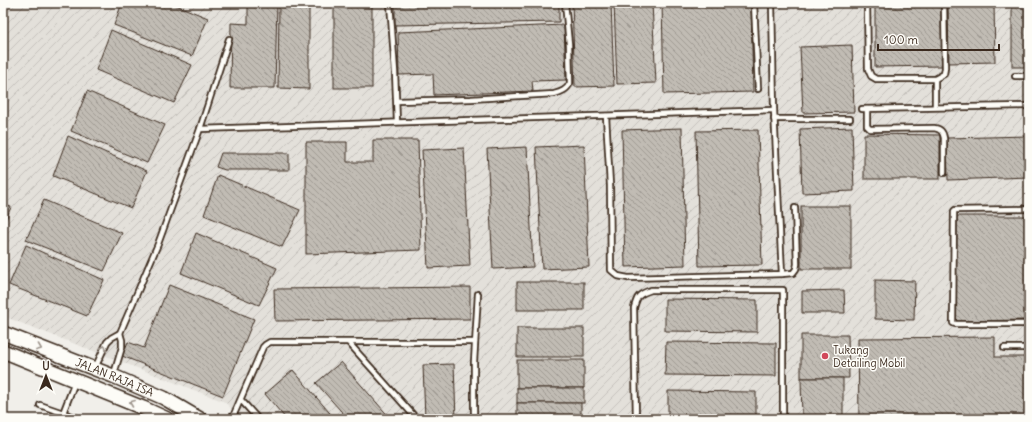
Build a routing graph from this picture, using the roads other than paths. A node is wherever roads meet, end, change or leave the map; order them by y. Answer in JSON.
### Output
{"nodes":[{"id":1,"x":390,"y":3,"type":"edge"},
{"id":2,"x":565,"y":3,"type":"edge"},
{"id":3,"x":754,"y":3,"type":"edge"},
{"id":4,"x":772,"y":3,"type":"edge"},
{"id":5,"x":868,"y":3,"type":"edge"},
{"id":6,"x":944,"y":3,"type":"edge"},
{"id":7,"x":229,"y":39,"type":"dead end"},
{"id":8,"x":1016,"y":76,"type":"dead end"},
{"id":9,"x":1029,"y":76,"type":"edge"},
{"id":10,"x":935,"y":79,"type":"junction"},
{"id":11,"x":758,"y":89,"type":"dead end"},
{"id":12,"x":396,"y":101,"type":"junction"},
{"id":13,"x":1029,"y":106,"type":"edge"},
{"id":14,"x":935,"y":108,"type":"junction"},
{"id":15,"x":774,"y":110,"type":"junction"},
{"id":16,"x":606,"y":116,"type":"junction"},
{"id":17,"x":774,"y":119,"type":"junction"},
{"id":18,"x":850,"y":119,"type":"dead end"},
{"id":19,"x":397,"y":122,"type":"junction"},
{"id":20,"x":200,"y":129,"type":"junction"},
{"id":21,"x":944,"y":173,"type":"dead end"},
{"id":22,"x":795,"y":208,"type":"dead end"},
{"id":23,"x":1029,"y":209,"type":"edge"},
{"id":24,"x":782,"y":274,"type":"junction"},
{"id":25,"x":478,"y":294,"type":"dead end"},
{"id":26,"x":1029,"y":324,"type":"edge"},
{"id":27,"x":3,"y":333,"type":"edge"},
{"id":28,"x":120,"y":333,"type":"junction"},
{"id":29,"x":349,"y":342,"type":"junction"},
{"id":30,"x":474,"y":342,"type":"junction"},
{"id":31,"x":1004,"y":348,"type":"dead end"},
{"id":32,"x":1029,"y":348,"type":"edge"},
{"id":33,"x":3,"y":351,"type":"edge"},
{"id":34,"x":94,"y":369,"type":"junction"},
{"id":35,"x":113,"y":376,"type":"junction"},
{"id":36,"x":75,"y":381,"type":"junction"},
{"id":37,"x":88,"y":386,"type":"junction"},
{"id":38,"x":105,"y":392,"type":"junction"},
{"id":39,"x":241,"y":400,"type":"junction"},
{"id":40,"x":40,"y":405,"type":"dead end"},
{"id":41,"x":63,"y":413,"type":"junction"},
{"id":42,"x":415,"y":417,"type":"dead end"},
{"id":43,"x":81,"y":419,"type":"edge"},
{"id":44,"x":167,"y":419,"type":"edge"},
{"id":45,"x":200,"y":419,"type":"edge"},
{"id":46,"x":232,"y":419,"type":"edge"},
{"id":47,"x":258,"y":419,"type":"edge"},
{"id":48,"x":474,"y":419,"type":"edge"},
{"id":49,"x":636,"y":419,"type":"edge"},
{"id":50,"x":783,"y":419,"type":"edge"}],
"edges":[{"from":1,"to":12,"type":"lane"},
{"from":2,"to":12,"type":"lane"},
{"from":3,"to":11,"type":"lane"},
{"from":4,"to":15,"type":"lane"},
{"from":5,"to":10,"type":"lane"},
{"from":6,"to":10,"type":"lane"},
{"from":7,"to":20,"type":"lane"},
{"from":8,"to":9,"type":"lane"},
{"from":10,"to":14,"type":"lane"},
{"from":12,"to":19,"type":"lane"},
{"from":13,"to":14,"type":"lane"},
{"from":14,"to":21,"type":"lane"},
{"from":15,"to":16,"type":"lane"},
{"from":15,"to":17,"type":"lane"},
{"from":16,"to":19,"type":"lane"},
{"from":16,"to":24,"type":"lane"},
{"from":17,"to":18,"type":"lane"},
{"from":17,"to":24,"type":"lane"},
{"from":19,"to":20,"type":"lane"},
{"from":20,"to":28,"type":"lane"},
{"from":22,"to":24,"type":"lane"},
{"from":23,"to":26,"type":"lane"},
{"from":25,"to":30,"type":"lane"},
{"from":27,"to":34,"type":"main road","name":"JALAN RAJA ISA","one_way":true},
{"from":34,"to":28,"type":"lane","one_way":true},
{"from":28,"to":35,"type":"lane"},
{"from":29,"to":30,"type":"lane"},
{"from":29,"to":39,"type":"lane"},
{"from":29,"to":42,"type":"lane"},
{"from":30,"to":48,"type":"lane"},
{"from":31,"to":32,"type":"lane"},
{"from":33,"to":36,"type":"main road","name":"JALAN RAJA ISA"},
{"from":34,"to":35,"type":"main road","name":"JALAN RAJA ISA"},
{"from":34,"to":37,"type":"main road"},
{"from":35,"to":38,"type":"main road"},
{"from":35,"to":45,"type":"main road","name":"JALAN RAJA ISA"},
{"from":36,"to":37,"type":"main road","name":"JALAN RAJA ISA"},
{"from":36,"to":41,"type":"lane"},
{"from":37,"to":38,"type":"main road","name":"JALAN RAJA ISA"},
{"from":44,"to":38,"type":"main road","name":"JALAN RAJA ISA","one_way":true},
{"from":39,"to":46,"type":"lane"},
{"from":39,"to":47,"type":"lane"},
{"from":40,"to":41,"type":"lane"},
{"from":41,"to":43,"type":"lane"},
{"from":49,"to":50,"type":"lane"}]}
